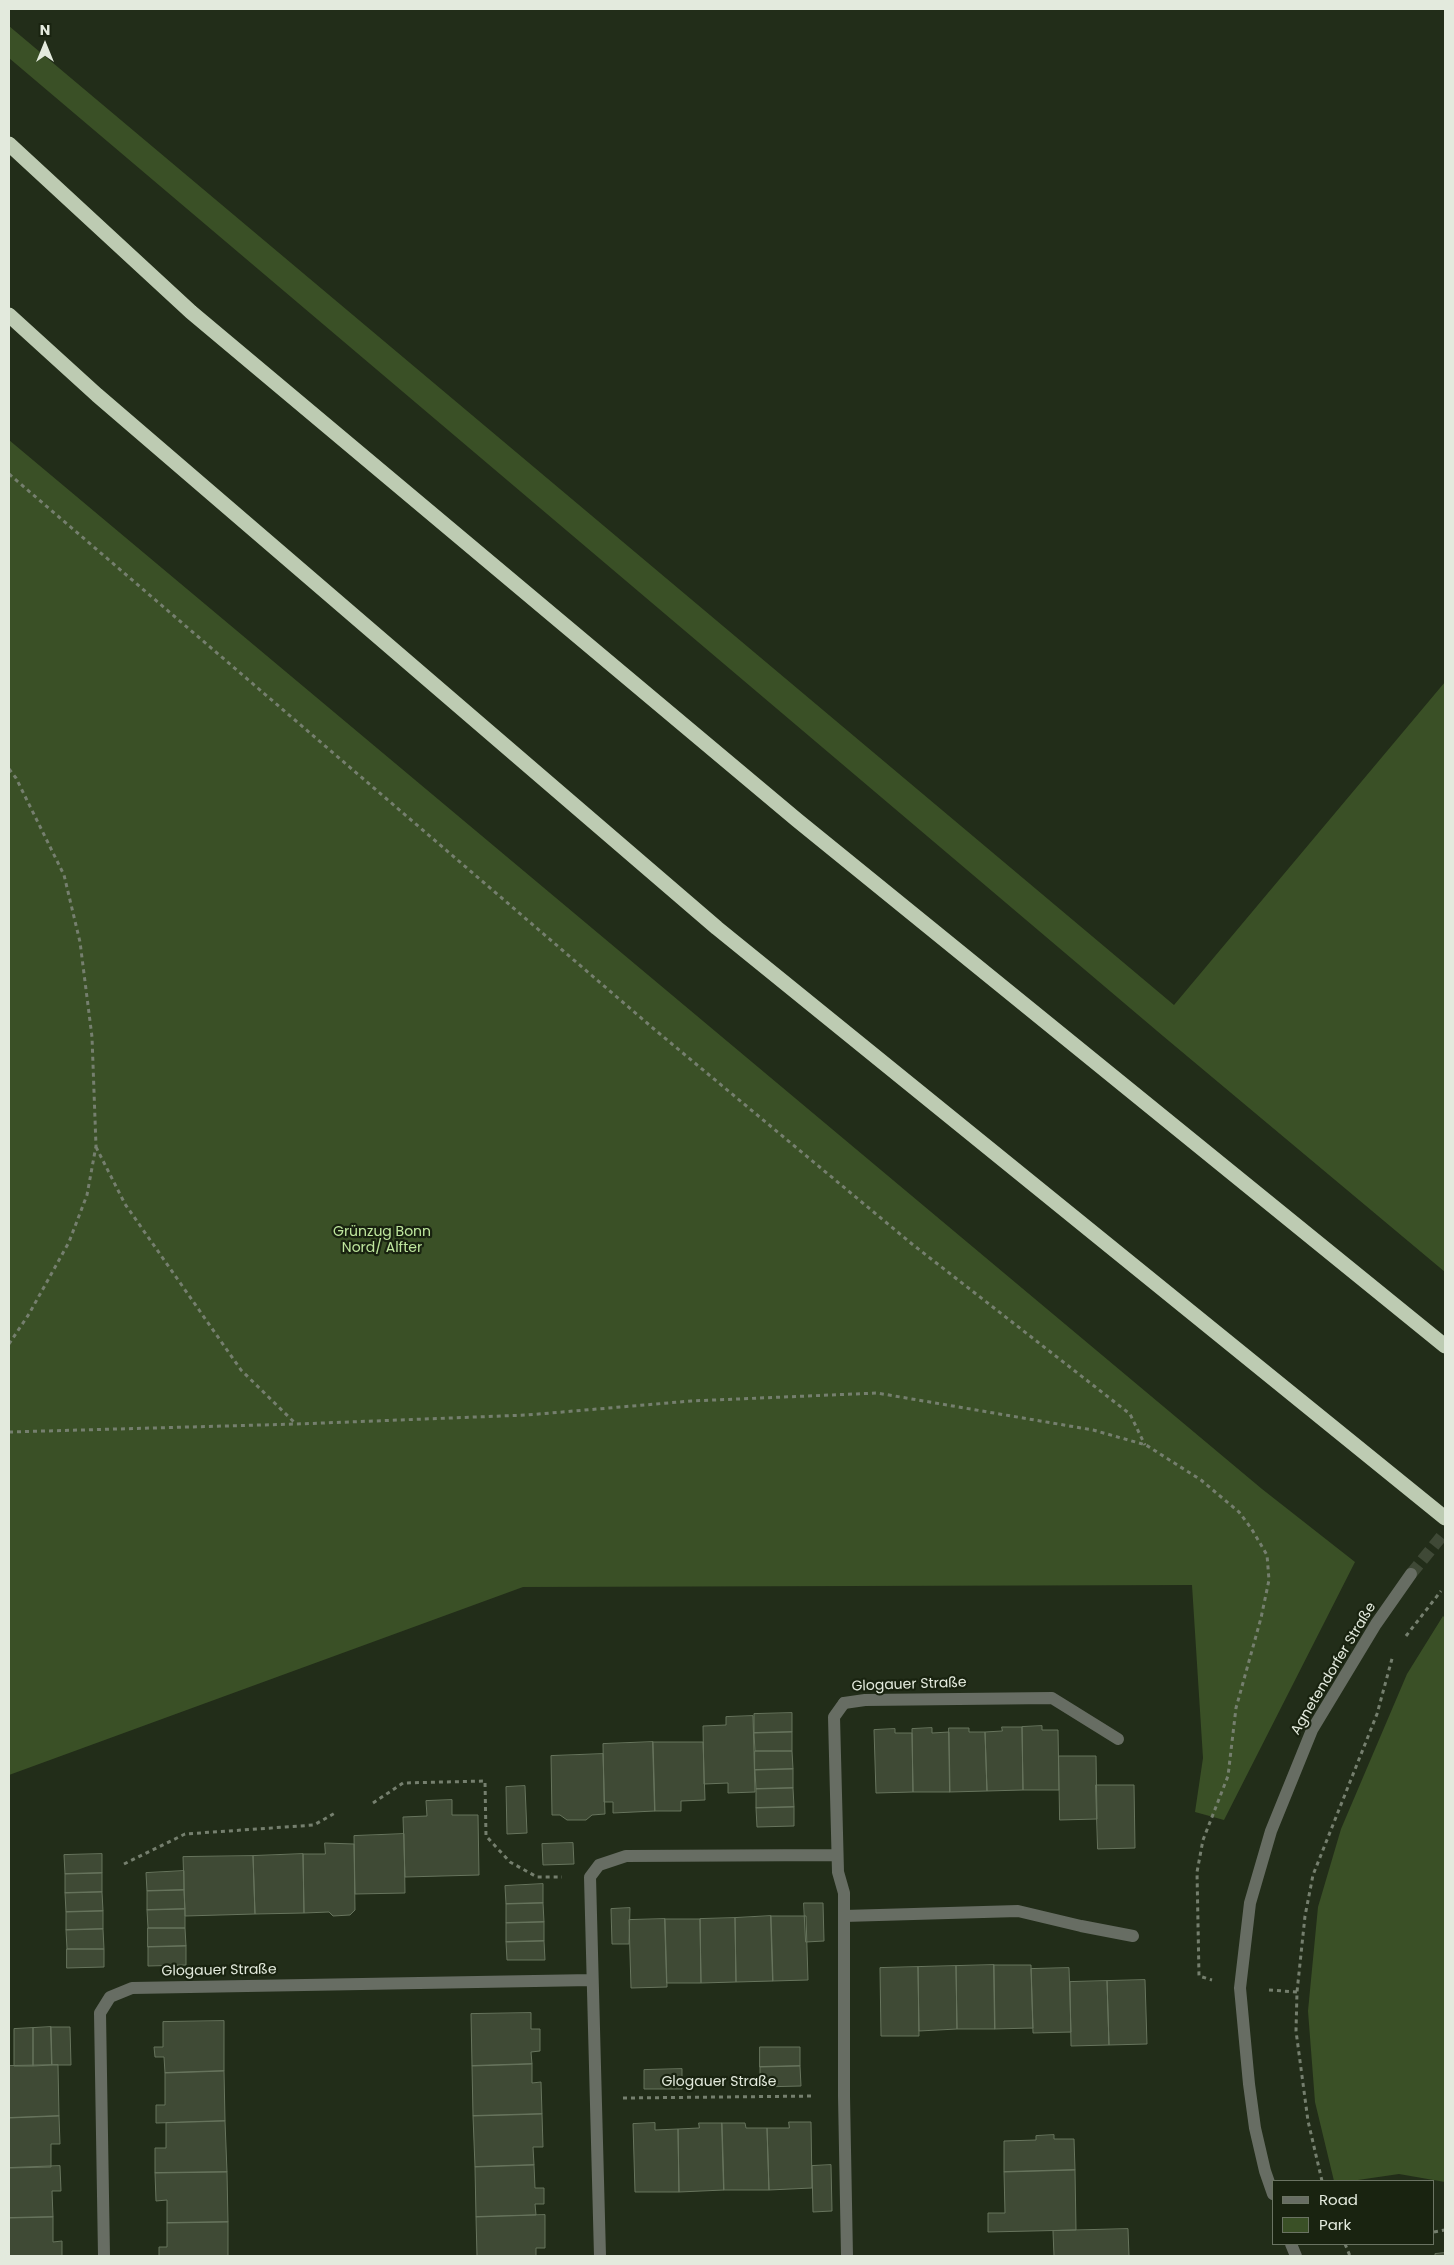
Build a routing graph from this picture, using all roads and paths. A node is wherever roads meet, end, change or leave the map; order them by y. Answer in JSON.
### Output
{"nodes":[{"id":1,"x":9,"y":144,"type":"edge"},
{"id":2,"x":9,"y":315,"type":"edge"},
{"id":3,"x":9,"y":474,"type":"edge"},
{"id":4,"x":9,"y":769,"type":"edge"},
{"id":5,"x":96,"y":1146,"type":"junction"},
{"id":6,"x":9,"y":1344,"type":"edge"},
{"id":7,"x":1445,"y":1346,"type":"edge"},
{"id":8,"x":296,"y":1424,"type":"junction"},
{"id":9,"x":9,"y":1432,"type":"edge"},
{"id":10,"x":1146,"y":1445,"type":"junction"},
{"id":11,"x":1445,"y":1518,"type":"edge"},
{"id":12,"x":1411,"y":1574,"type":"tunnel mouth"},
{"id":13,"x":1441,"y":1591,"type":"dead end"},
{"id":14,"x":1400,"y":1643,"type":"dead end"},
{"id":15,"x":1394,"y":1650,"type":"dead end"},
{"id":16,"x":1118,"y":1740,"type":"dead end"},
{"id":17,"x":372,"y":1803,"type":"dead end"},
{"id":18,"x":335,"y":1813,"type":"dead end"},
{"id":19,"x":837,"y":1855,"type":"junction"},
{"id":20,"x":124,"y":1864,"type":"dead end"},
{"id":21,"x":590,"y":1877,"type":"junction"},
{"id":22,"x":844,"y":1916,"type":"junction"},
{"id":23,"x":1133,"y":1936,"type":"dead end"},
{"id":24,"x":592,"y":1980,"type":"junction"},
{"id":25,"x":1240,"y":1988,"type":"junction"},
{"id":26,"x":844,"y":2096,"type":"junction"},
{"id":27,"x":595,"y":2098,"type":"junction"},
{"id":28,"x":1322,"y":2180,"type":"edge"},
{"id":29,"x":1272,"y":2191,"type":"edge"},
{"id":30,"x":1445,"y":2230,"type":"edge"},
{"id":31,"x":1434,"y":2232,"type":"edge"},
{"id":32,"x":104,"y":2256,"type":"edge"},
{"id":33,"x":600,"y":2256,"type":"edge"},
{"id":34,"x":848,"y":2256,"type":"edge"}],
"edges":[{"from":1,"to":7,"type":"highway"},
{"from":2,"to":11,"type":"highway"},
{"from":3,"to":10,"type":"path"},
{"from":4,"to":5,"type":"path"},
{"from":5,"to":6,"type":"path"},
{"from":5,"to":8,"type":"path"},
{"from":8,"to":9,"type":"path"},
{"from":8,"to":10,"type":"path"},
{"from":10,"to":25,"type":"path"},
{"from":12,"to":25,"type":"street","name":"Agnetendorfer Straße"},
{"from":13,"to":14,"type":"path"},
{"from":15,"to":28,"type":"path"},
{"from":16,"to":19,"type":"street","name":"Glogauer Straße"},
{"from":17,"to":21,"type":"path"},
{"from":18,"to":20,"type":"path"},
{"from":19,"to":21,"type":"street"},
{"from":19,"to":22,"type":"street","name":"Glogauer Straße"},
{"from":21,"to":24,"type":"street"},
{"from":22,"to":23,"type":"street"},
{"from":22,"to":26,"type":"street","name":"Glogauer Straße"},
{"from":24,"to":27,"type":"street"},
{"from":24,"to":32,"type":"street","name":"Glogauer Straße"},
{"from":25,"to":29,"type":"street","name":"Agnetendorfer Straße"},
{"from":26,"to":27,"type":"path","name":"Glogauer Straße"},
{"from":26,"to":34,"type":"street","name":"Glogauer Straße"},
{"from":27,"to":33,"type":"street"},
{"from":30,"to":31,"type":"path"}]}
